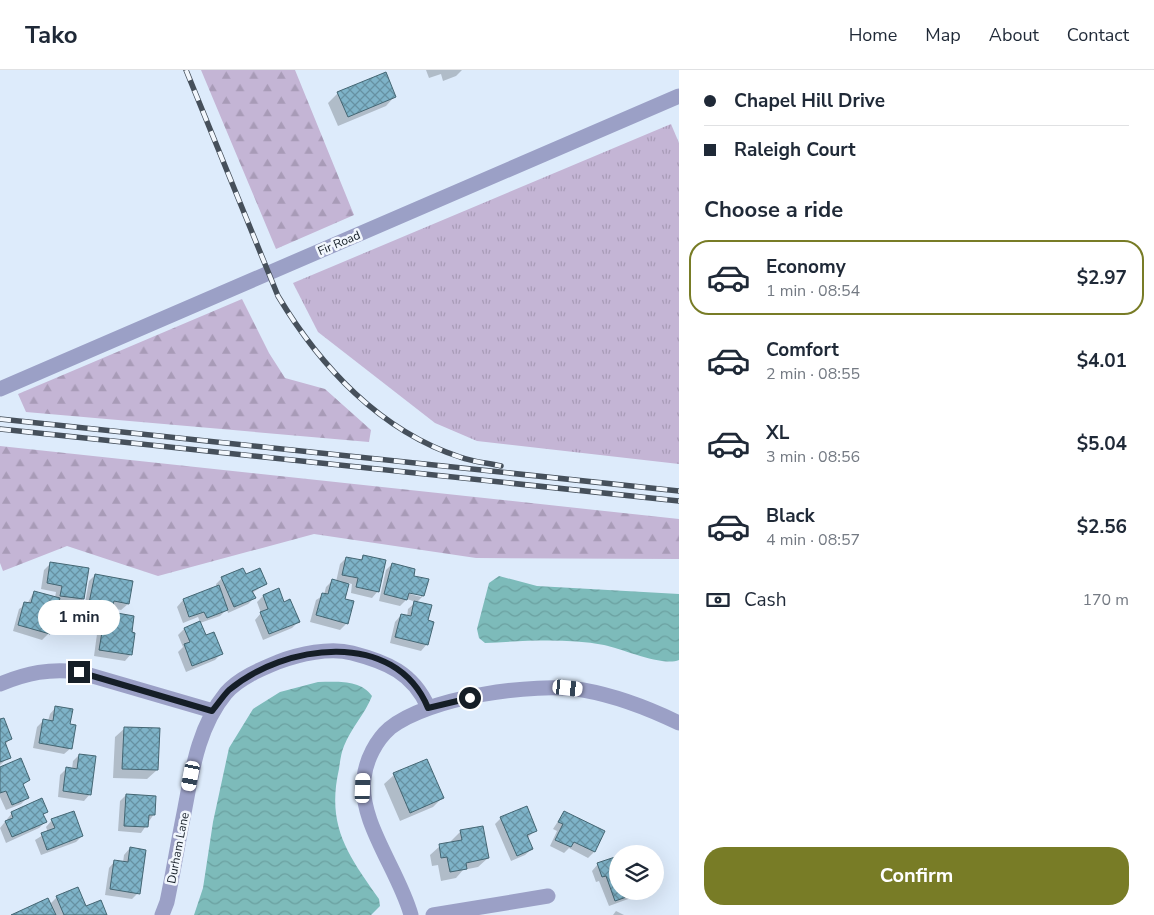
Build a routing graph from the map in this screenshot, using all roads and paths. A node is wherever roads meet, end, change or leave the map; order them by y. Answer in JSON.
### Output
{"nodes":[{"id":1,"x":679,"y":96,"type":"edge"},
{"id":2,"x":0,"y":390,"type":"edge"},
{"id":3,"x":0,"y":684,"type":"edge"},
{"id":4,"x":428,"y":708,"type":"junction"},
{"id":5,"x":212,"y":711,"type":"junction"},
{"id":6,"x":679,"y":723,"type":"edge"},
{"id":7,"x":548,"y":896,"type":"dead end"},
{"id":8,"x":486,"y":911,"type":"edge"},
{"id":9,"x":162,"y":915,"type":"edge"},
{"id":10,"x":411,"y":915,"type":"edge"},
{"id":11,"x":433,"y":915,"type":"edge"}],
"edges":[{"from":1,"to":2,"type":"street","name":"Fir Road"},
{"from":3,"to":5,"type":"street"},
{"from":4,"to":5,"type":"street","name":"Durham Lane"},
{"from":4,"to":6,"type":"street"},
{"from":4,"to":10,"type":"street"},
{"from":5,"to":9,"type":"street","name":"Durham Lane"},
{"from":7,"to":8,"type":"street"},
{"from":8,"to":11,"type":"street"}]}
